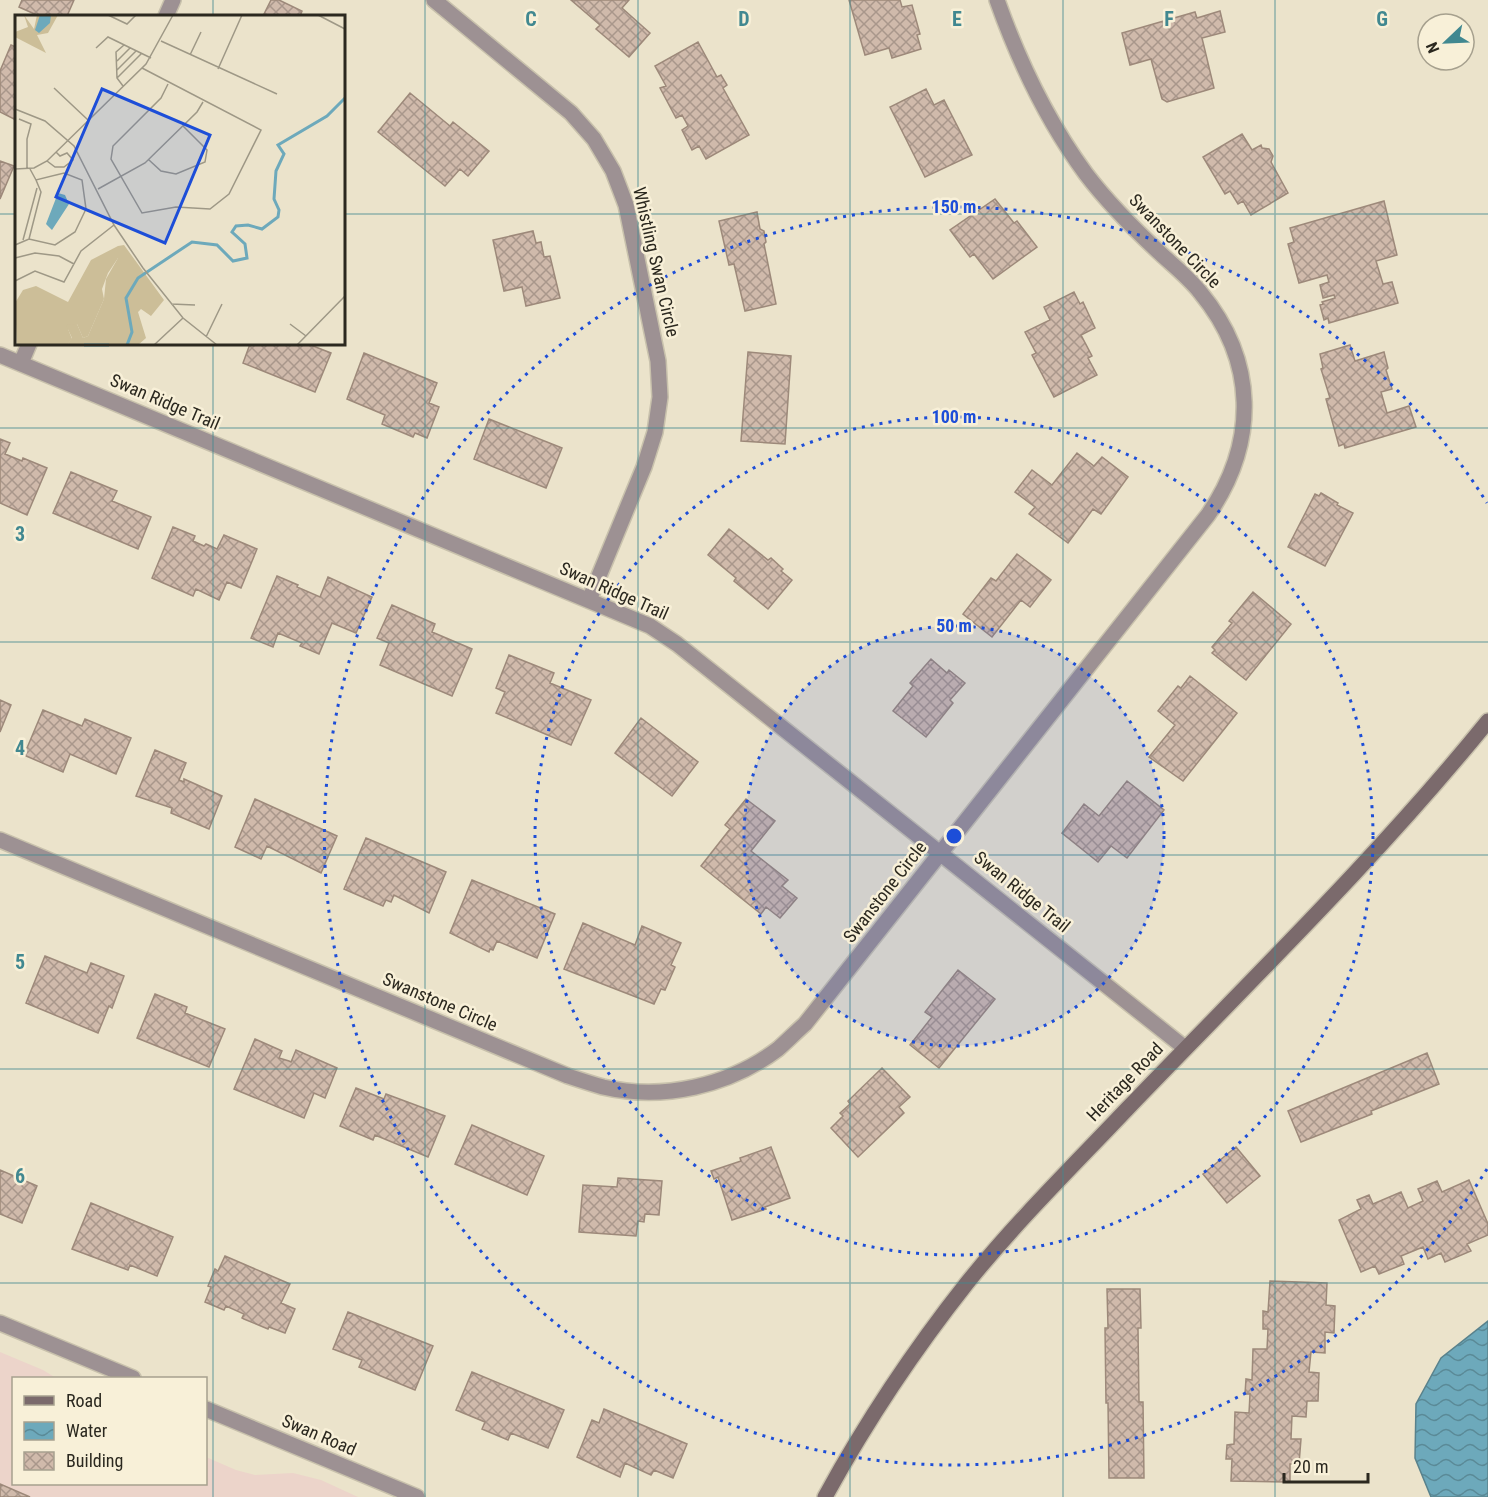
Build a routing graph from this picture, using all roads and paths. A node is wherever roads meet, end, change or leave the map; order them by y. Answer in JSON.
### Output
{"nodes":[{"id":1,"x":173,"y":0,"type":"edge"},
{"id":2,"x":434,"y":0,"type":"edge"},
{"id":3,"x":997,"y":0,"type":"edge"},
{"id":4,"x":166,"y":15,"type":"edge"},
{"id":5,"x":29,"y":345,"type":"edge"},
{"id":6,"x":0,"y":355,"type":"edge"},
{"id":7,"x":21,"y":363,"type":"junction"},
{"id":8,"x":589,"y":600,"type":"junction"},
{"id":9,"x":1488,"y":721,"type":"edge"},
{"id":10,"x":0,"y":840,"type":"edge"},
{"id":11,"x":941,"y":852,"type":"junction"},
{"id":12,"x":1185,"y":1048,"type":"junction"},
{"id":13,"x":0,"y":1323,"type":"edge"},
{"id":14,"x":131,"y":1377,"type":"edge"},
{"id":15,"x":207,"y":1409,"type":"edge"},
{"id":16,"x":417,"y":1497,"type":"edge"},
{"id":17,"x":825,"y":1497,"type":"edge"}],
"edges":[{"from":1,"to":4,"type":"street"},
{"from":2,"to":8,"type":"street","name":"Whistling Swan Circle"},
{"from":3,"to":11,"type":"street","name":"Swanstone Circle"},
{"from":5,"to":7,"type":"street"},
{"from":6,"to":7,"type":"street","name":"Swan Ridge Trail"},
{"from":7,"to":8,"type":"street","name":"Swan Ridge Trail"},
{"from":8,"to":11,"type":"street","name":"Swan Ridge Trail"},
{"from":9,"to":12,"type":"main road","name":"Heritage Road"},
{"from":10,"to":11,"type":"street","name":"Swanstone Circle"},
{"from":11,"to":12,"type":"street","name":"Swan Ridge Trail"},
{"from":12,"to":17,"type":"main road","name":"Heritage Road"},
{"from":13,"to":14,"type":"street"},
{"from":15,"to":16,"type":"street","name":"Swan Road"}]}
